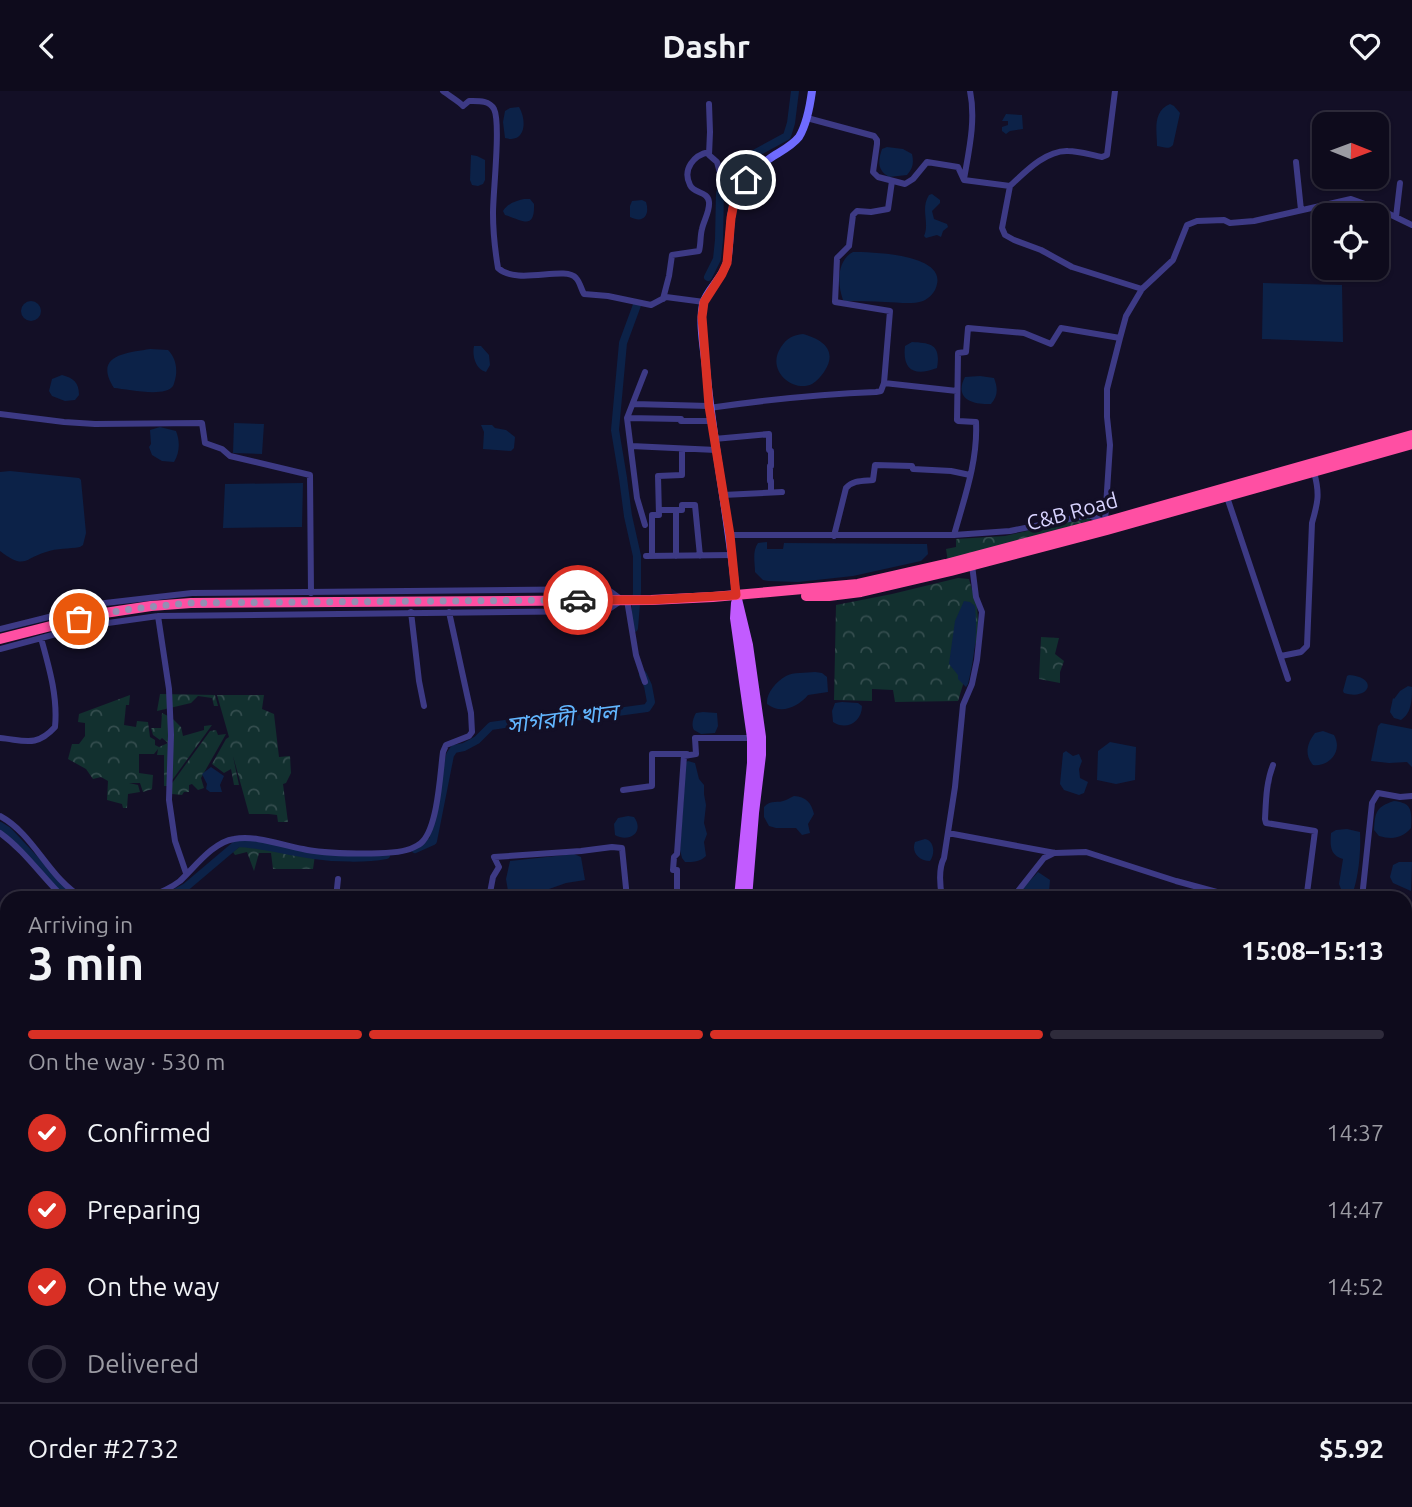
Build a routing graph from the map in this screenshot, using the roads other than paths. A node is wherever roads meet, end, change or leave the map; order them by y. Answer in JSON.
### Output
{"nodes":[{"id":1,"x":443,"y":91,"type":"edge"},
{"id":2,"x":812,"y":91,"type":"edge"},
{"id":3,"x":970,"y":91,"type":"edge"},
{"id":4,"x":1115,"y":91,"type":"edge"},
{"id":5,"x":709,"y":104,"type":"dead end"},
{"id":6,"x":807,"y":118,"type":"junction"},
{"id":7,"x":709,"y":152,"type":"junction"},
{"id":8,"x":1296,"y":162,"type":"dead end"},
{"id":9,"x":746,"y":180,"type":"junction"},
{"id":10,"x":964,"y":180,"type":"junction"},
{"id":11,"x":892,"y":181,"type":"junction"},
{"id":12,"x":1400,"y":183,"type":"dead end"},
{"id":13,"x":1010,"y":186,"type":"junction"},
{"id":14,"x":1301,"y":210,"type":"junction"},
{"id":15,"x":1396,"y":217,"type":"junction"},
{"id":16,"x":1412,"y":225,"type":"edge"},
{"id":17,"x":1142,"y":289,"type":"junction"},
{"id":18,"x":663,"y":299,"type":"junction"},
{"id":19,"x":704,"y":302,"type":"junction"},
{"id":20,"x":1120,"y":338,"type":"junction"},
{"id":21,"x":645,"y":372,"type":"dead end"},
{"id":22,"x":884,"y":383,"type":"junction"},
{"id":23,"x":957,"y":391,"type":"junction"},
{"id":24,"x":634,"y":404,"type":"junction"},
{"id":25,"x":709,"y":407,"type":"junction"},
{"id":26,"x":0,"y":414,"type":"edge"},
{"id":27,"x":627,"y":418,"type":"junction"},
{"id":28,"x":711,"y":421,"type":"junction"},
{"id":29,"x":1412,"y":435,"type":"edge"},
{"id":30,"x":714,"y":439,"type":"junction"},
{"id":31,"x":1412,"y":445,"type":"edge"},
{"id":32,"x":631,"y":446,"type":"junction"},
{"id":33,"x":682,"y":449,"type":"junction"},
{"id":34,"x":716,"y":450,"type":"junction"},
{"id":35,"x":1314,"y":472,"type":"junction"},
{"id":36,"x":970,"y":475,"type":"junction"},
{"id":37,"x":771,"y":492,"type":"junction"},
{"id":38,"x":782,"y":492,"type":"dead end"},
{"id":39,"x":723,"y":495,"type":"junction"},
{"id":40,"x":1227,"y":497,"type":"junction"},
{"id":41,"x":659,"y":510,"type":"junction"},
{"id":42,"x":676,"y":510,"type":"junction"},
{"id":43,"x":1105,"y":522,"type":"junction"},
{"id":44,"x":645,"y":525,"type":"dead end"},
{"id":45,"x":730,"y":535,"type":"junction"},
{"id":46,"x":954,"y":535,"type":"junction"},
{"id":47,"x":834,"y":536,"type":"junction"},
{"id":48,"x":732,"y":555,"type":"junction"},
{"id":49,"x":676,"y":556,"type":"junction"},
{"id":50,"x":700,"y":556,"type":"junction"},
{"id":51,"x":972,"y":565,"type":"junction"},
{"id":52,"x":311,"y":593,"type":"junction"},
{"id":53,"x":736,"y":595,"type":"junction"},
{"id":54,"x":627,"y":600,"type":"junction"},
{"id":55,"x":411,"y":612,"type":"junction"},
{"id":56,"x":449,"y":612,"type":"junction"},
{"id":57,"x":158,"y":616,"type":"junction"},
{"id":58,"x":0,"y":629,"type":"edge"},
{"id":59,"x":41,"y":638,"type":"junction"},
{"id":60,"x":0,"y":639,"type":"edge"},
{"id":61,"x":0,"y":649,"type":"edge"},
{"id":62,"x":1281,"y":656,"type":"junction"},
{"id":63,"x":1288,"y":679,"type":"dead end"},
{"id":64,"x":645,"y":682,"type":"dead end"},
{"id":65,"x":424,"y":706,"type":"dead end"},
{"id":66,"x":752,"y":738,"type":"junction"},
{"id":67,"x":0,"y":739,"type":"edge"},
{"id":68,"x":696,"y":754,"type":"junction"},
{"id":69,"x":1273,"y":765,"type":"dead end"},
{"id":70,"x":623,"y":790,"type":"dead end"},
{"id":71,"x":1412,"y":796,"type":"edge"},
{"id":72,"x":0,"y":816,"type":"edge"},
{"id":73,"x":948,"y":832,"type":"junction"},
{"id":74,"x":0,"y":833,"type":"edge"},
{"id":75,"x":1055,"y":853,"type":"junction"},
{"id":76,"x":186,"y":873,"type":"junction"},
{"id":77,"x":338,"y":879,"type":"dead end"},
{"id":78,"x":57,"y":891,"type":"edge"},
{"id":79,"x":74,"y":891,"type":"edge"},
{"id":80,"x":161,"y":891,"type":"edge"},
{"id":81,"x":337,"y":891,"type":"edge"},
{"id":82,"x":490,"y":891,"type":"edge"},
{"id":83,"x":626,"y":891,"type":"edge"},
{"id":84,"x":677,"y":891,"type":"edge"},
{"id":85,"x":740,"y":891,"type":"edge"},
{"id":86,"x":748,"y":891,"type":"edge"},
{"id":87,"x":941,"y":891,"type":"edge"},
{"id":88,"x":1018,"y":891,"type":"edge"},
{"id":89,"x":1213,"y":891,"type":"edge"},
{"id":90,"x":1307,"y":891,"type":"edge"},
{"id":91,"x":1363,"y":891,"type":"edge"}],
"edges":[{"from":1,"to":18,"type":"street"},
{"from":2,"to":6,"type":"main road"},
{"from":3,"to":10,"type":"street"},
{"from":4,"to":13,"type":"street"},
{"from":5,"to":7,"type":"street"},
{"from":6,"to":9,"type":"main road"},
{"from":6,"to":11,"type":"street"},
{"from":7,"to":9,"type":"street"},
{"from":7,"to":18,"type":"street"},
{"from":8,"to":14,"type":"street"},
{"from":9,"to":19,"type":"main road"},
{"from":10,"to":11,"type":"street"},
{"from":10,"to":13,"type":"street"},
{"from":11,"to":22,"type":"street"},
{"from":12,"to":15,"type":"street"},
{"from":13,"to":17,"type":"street"},
{"from":14,"to":15,"type":"street"},
{"from":14,"to":17,"type":"street"},
{"from":15,"to":16,"type":"street"},
{"from":17,"to":20,"type":"street"},
{"from":18,"to":19,"type":"street"},
{"from":19,"to":25,"type":"main road"},
{"from":20,"to":23,"type":"street"},
{"from":20,"to":43,"type":"street"},
{"from":21,"to":24,"type":"street"},
{"from":22,"to":23,"type":"street"},
{"from":22,"to":25,"type":"street"},
{"from":23,"to":36,"type":"street"},
{"from":24,"to":25,"type":"street"},
{"from":24,"to":27,"type":"street"},
{"from":25,"to":28,"type":"main road"},
{"from":26,"to":52,"type":"street"},
{"from":27,"to":28,"type":"street"},
{"from":27,"to":32,"type":"street"},
{"from":28,"to":30,"type":"main road"},
{"from":29,"to":43,"type":"highway","name":"C&B Road"},
{"from":30,"to":34,"type":"main road"},
{"from":30,"to":37,"type":"street"},
{"from":31,"to":35,"type":"highway","name":"C&B Road"},
{"from":32,"to":33,"type":"street"},
{"from":32,"to":44,"type":"street"},
{"from":33,"to":34,"type":"street"},
{"from":33,"to":41,"type":"street"},
{"from":34,"to":39,"type":"main road"},
{"from":35,"to":40,"type":"highway","name":"C&B Road"},
{"from":35,"to":62,"type":"street"},
{"from":36,"to":46,"type":"street"},
{"from":36,"to":47,"type":"street"},
{"from":37,"to":38,"type":"street"},
{"from":37,"to":39,"type":"street"},
{"from":39,"to":45,"type":"main road"},
{"from":40,"to":51,"type":"highway","name":"C&B Road"},
{"from":40,"to":62,"type":"street"},
{"from":41,"to":42,"type":"street"},
{"from":41,"to":49,"type":"street"},
{"from":42,"to":49,"type":"street"},
{"from":42,"to":50,"type":"street"},
{"from":43,"to":46,"type":"street"},
{"from":43,"to":53,"type":"highway","name":"C&B Road"},
{"from":45,"to":47,"type":"street"},
{"from":45,"to":48,"type":"main road"},
{"from":46,"to":47,"type":"street"},
{"from":48,"to":50,"type":"street"},
{"from":48,"to":53,"type":"main road"},
{"from":49,"to":50,"type":"street"},
{"from":51,"to":53,"type":"highway","name":"C&B Road"},
{"from":51,"to":73,"type":"street"},
{"from":52,"to":54,"type":"street"},
{"from":52,"to":58,"type":"street"},
{"from":53,"to":54,"type":"highway","name":"C&B Road"},
{"from":53,"to":66,"type":"main road"},
{"from":53,"to":86,"type":"main road"},
{"from":54,"to":56,"type":"street"},
{"from":54,"to":60,"type":"highway","name":"C&B Road"},
{"from":54,"to":64,"type":"street"},
{"from":55,"to":56,"type":"street"},
{"from":55,"to":57,"type":"street"},
{"from":55,"to":65,"type":"street"},
{"from":56,"to":76,"type":"street"},
{"from":57,"to":59,"type":"street"},
{"from":57,"to":76,"type":"street"},
{"from":59,"to":61,"type":"street"},
{"from":59,"to":67,"type":"street"},
{"from":62,"to":63,"type":"street"},
{"from":66,"to":68,"type":"street"},
{"from":66,"to":85,"type":"main road"},
{"from":68,"to":70,"type":"street"},
{"from":68,"to":84,"type":"street"},
{"from":69,"to":90,"type":"street"},
{"from":71,"to":91,"type":"street"},
{"from":72,"to":79,"type":"street"},
{"from":73,"to":75,"type":"street"},
{"from":73,"to":87,"type":"street"},
{"from":74,"to":78,"type":"street"},
{"from":75,"to":88,"type":"street"},
{"from":75,"to":89,"type":"street"},
{"from":76,"to":80,"type":"street"},
{"from":77,"to":81,"type":"street"},
{"from":82,"to":83,"type":"street"}]}
